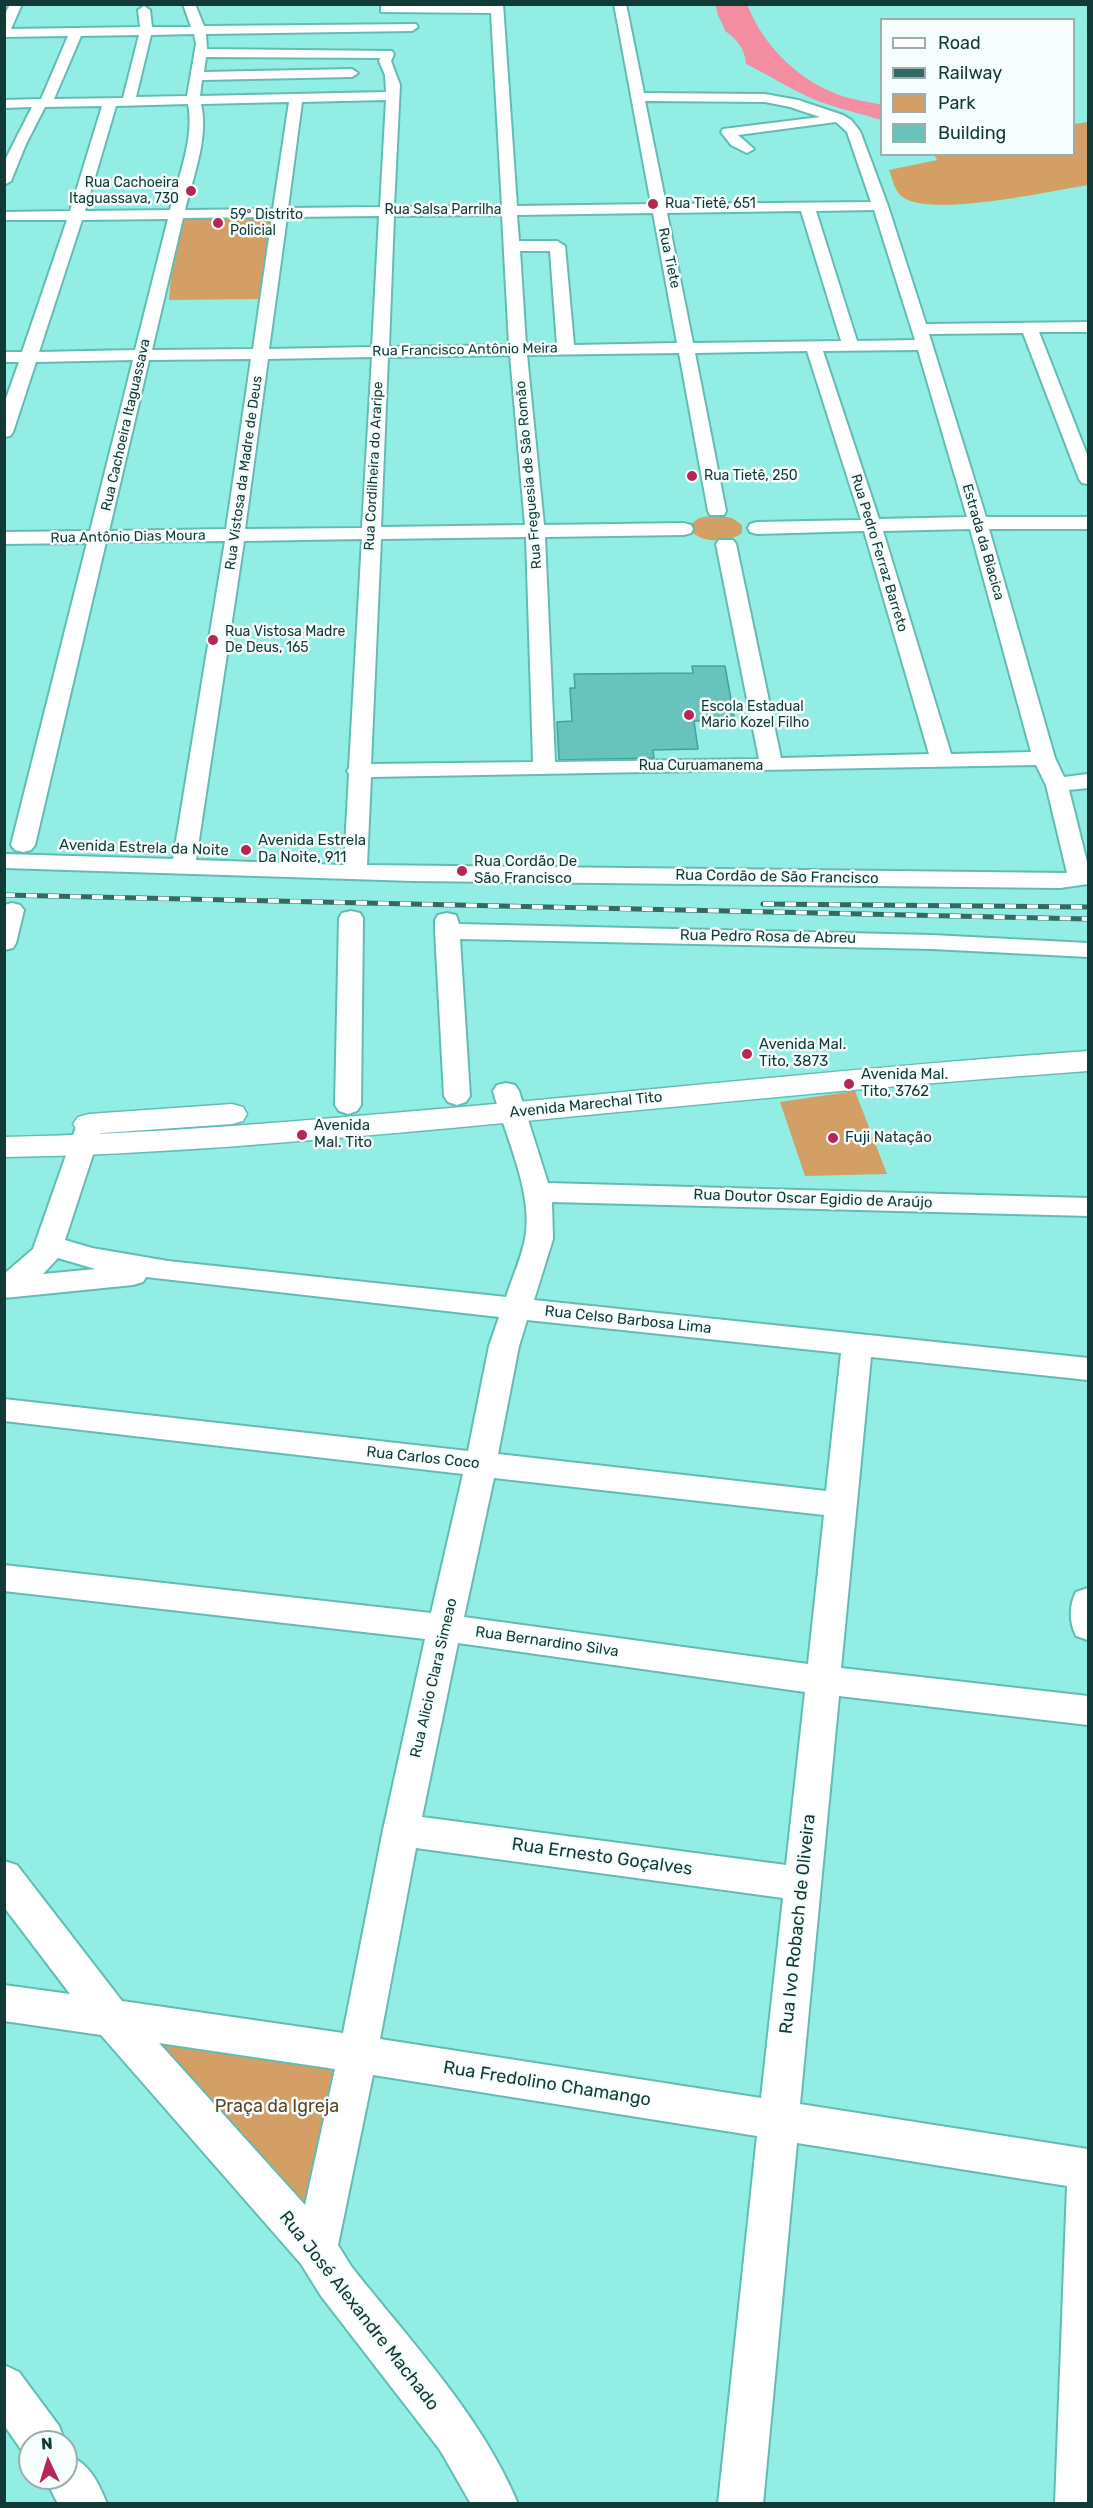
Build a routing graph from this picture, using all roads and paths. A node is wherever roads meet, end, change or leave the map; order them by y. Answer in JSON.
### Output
{"nodes":[{"id":1,"x":189,"y":4,"type":"edge"},
{"id":2,"x":620,"y":4,"type":"edge"},
{"id":3,"x":16,"y":5,"type":"edge"},
{"id":4,"x":29,"y":5,"type":"edge"},
{"id":5,"x":422,"y":7,"type":"edge"},
{"id":6,"x":497,"y":7,"type":"edge"},
{"id":7,"x":144,"y":10,"type":"dead end"},
{"id":8,"x":372,"y":14,"type":"edge"},
{"id":9,"x":307,"y":20,"type":"junction"},
{"id":10,"x":412,"y":27,"type":"dead end"},
{"id":11,"x":198,"y":30,"type":"junction"},
{"id":12,"x":147,"y":31,"type":"junction"},
{"id":13,"x":4,"y":32,"type":"edge"},
{"id":14,"x":76,"y":32,"type":"junction"},
{"id":15,"x":201,"y":53,"type":"junction"},
{"id":16,"x":307,"y":54,"type":"junction"},
{"id":17,"x":381,"y":68,"type":"junction"},
{"id":18,"x":197,"y":76,"type":"junction"},
{"id":19,"x":392,"y":96,"type":"junction"},
{"id":20,"x":637,"y":97,"type":"junction"},
{"id":21,"x":296,"y":98,"type":"junction"},
{"id":22,"x":194,"y":100,"type":"junction"},
{"id":23,"x":110,"y":102,"type":"junction"},
{"id":24,"x":128,"y":102,"type":"junction"},
{"id":25,"x":4,"y":104,"type":"edge"},
{"id":26,"x":43,"y":104,"type":"junction"},
{"id":27,"x":838,"y":118,"type":"junction"},
{"id":28,"x":747,"y":149,"type":"dead end"},
{"id":29,"x":4,"y":181,"type":"edge"},
{"id":30,"x":881,"y":206,"type":"junction"},
{"id":31,"x":807,"y":207,"type":"junction"},
{"id":32,"x":658,"y":209,"type":"junction"},
{"id":33,"x":511,"y":210,"type":"junction"},
{"id":34,"x":387,"y":211,"type":"junction"},
{"id":35,"x":280,"y":212,"type":"junction"},
{"id":36,"x":177,"y":214,"type":"junction"},
{"id":37,"x":76,"y":215,"type":"junction"},
{"id":38,"x":4,"y":216,"type":"edge"},
{"id":39,"x":512,"y":246,"type":"junction"},
{"id":40,"x":1089,"y":327,"type":"edge"},
{"id":41,"x":1029,"y":328,"type":"junction"},
{"id":42,"x":922,"y":337,"type":"junction"},
{"id":43,"x":850,"y":345,"type":"junction"},
{"id":44,"x":813,"y":346,"type":"junction"},
{"id":45,"x":687,"y":347,"type":"junction"},
{"id":46,"x":566,"y":349,"type":"junction"},
{"id":47,"x":518,"y":350,"type":"junction"},
{"id":48,"x":380,"y":351,"type":"junction"},
{"id":49,"x":261,"y":353,"type":"junction"},
{"id":50,"x":142,"y":355,"type":"junction"},
{"id":51,"x":30,"y":356,"type":"junction"},
{"id":52,"x":4,"y":357,"type":"edge"},
{"id":53,"x":4,"y":432,"type":"edge"},
{"id":54,"x":1089,"y":479,"type":"edge"},
{"id":55,"x":717,"y":511,"type":"junction"},
{"id":56,"x":978,"y":523,"type":"junction"},
{"id":57,"x":1089,"y":523,"type":"edge"},
{"id":58,"x":872,"y":525,"type":"junction"},
{"id":59,"x":757,"y":528,"type":"junction"},
{"id":60,"x":684,"y":529,"type":"junction"},
{"id":61,"x":535,"y":531,"type":"junction"},
{"id":62,"x":371,"y":533,"type":"junction"},
{"id":63,"x":235,"y":535,"type":"junction"},
{"id":64,"x":99,"y":537,"type":"junction"},
{"id":65,"x":4,"y":538,"type":"edge"},
{"id":66,"x":726,"y":544,"type":"junction"},
{"id":67,"x":1044,"y":758,"type":"junction"},
{"id":68,"x":942,"y":761,"type":"junction"},
{"id":69,"x":771,"y":765,"type":"junction"},
{"id":70,"x":544,"y":767,"type":"junction"},
{"id":71,"x":358,"y":771,"type":"junction"},
{"id":72,"x":1089,"y":781,"type":"edge"},
{"id":73,"x":1057,"y":785,"type":"junction"},
{"id":74,"x":14,"y":845,"type":"edge"},
{"id":75,"x":185,"y":856,"type":"junction"},
{"id":76,"x":4,"y":861,"type":"edge"},
{"id":77,"x":356,"y":866,"type":"junction"},
{"id":78,"x":1084,"y":878,"type":"edge"},
{"id":79,"x":12,"y":910,"type":"dead end"},
{"id":80,"x":351,"y":918,"type":"dead end"},
{"id":81,"x":4,"y":943,"type":"edge"},
{"id":82,"x":1089,"y":950,"type":"edge"},
{"id":83,"x":1089,"y":1039,"type":"edge"},
{"id":84,"x":1089,"y":1061,"type":"edge"},
{"id":85,"x":456,"y":1096,"type":"junction"},
{"id":86,"x":508,"y":1102,"type":"junction"},
{"id":87,"x":348,"y":1105,"type":"junction"},
{"id":88,"x":4,"y":1126,"type":"edge"},
{"id":89,"x":87,"y":1135,"type":"junction"},
{"id":90,"x":4,"y":1147,"type":"edge"},
{"id":91,"x":537,"y":1192,"type":"junction"},
{"id":92,"x":1089,"y":1206,"type":"edge"},
{"id":93,"x":50,"y":1246,"type":"junction"},
{"id":94,"x":168,"y":1271,"type":"junction"},
{"id":95,"x":4,"y":1288,"type":"edge"},
{"id":96,"x":515,"y":1308,"type":"junction"},
{"id":97,"x":857,"y":1345,"type":"junction"},
{"id":98,"x":1089,"y":1370,"type":"edge"},
{"id":99,"x":4,"y":1410,"type":"edge"},
{"id":100,"x":481,"y":1464,"type":"junction"},
{"id":101,"x":841,"y":1505,"type":"junction"},
{"id":102,"x":4,"y":1578,"type":"edge"},
{"id":103,"x":1089,"y":1601,"type":"edge"},
{"id":104,"x":1089,"y":1626,"type":"edge"},
{"id":105,"x":445,"y":1628,"type":"junction"},
{"id":106,"x":823,"y":1680,"type":"junction"},
{"id":107,"x":1089,"y":1711,"type":"edge"},
{"id":108,"x":401,"y":1830,"type":"junction"},
{"id":109,"x":4,"y":1877,"type":"edge"},
{"id":110,"x":802,"y":1884,"type":"junction"},
{"id":111,"x":4,"y":2003,"type":"edge"},
{"id":112,"x":111,"y":2017,"type":"junction"},
{"id":113,"x":358,"y":2053,"type":"junction"},
{"id":114,"x":779,"y":2121,"type":"junction"},
{"id":115,"x":1089,"y":2169,"type":"edge"},
{"id":116,"x":1089,"y":2180,"type":"edge"},
{"id":117,"x":316,"y":2249,"type":"junction"},
{"id":118,"x":4,"y":2387,"type":"edge"},
{"id":119,"x":34,"y":2430,"type":"edge"},
{"id":120,"x":76,"y":2490,"type":"edge"},
{"id":121,"x":85,"y":2504,"type":"edge"},
{"id":122,"x":496,"y":2504,"type":"edge"},
{"id":123,"x":740,"y":2504,"type":"edge"},
{"id":124,"x":1077,"y":2504,"type":"edge"}],
"edges":[{"from":1,"to":11,"type":"street","name":"Rua Cachoeira Itaguassava"},
{"from":2,"to":20,"type":"street","name":"Rua Tiete"},
{"from":3,"to":4,"type":"street"},
{"from":3,"to":13,"type":"street"},
{"from":5,"to":6,"type":"street"},
{"from":5,"to":8,"type":"street"},
{"from":6,"to":33,"type":"street","name":"Rua Freguesia de São Romão"},
{"from":7,"to":12,"type":"street"},
{"from":8,"to":9,"type":"street"},
{"from":8,"to":10,"type":"street"},
{"from":9,"to":11,"type":"street"},
{"from":9,"to":16,"type":"street"},
{"from":11,"to":12,"type":"street"},
{"from":11,"to":15,"type":"street","name":"Rua Cachoeira Itaguassava"},
{"from":12,"to":14,"type":"street"},
{"from":12,"to":24,"type":"street"},
{"from":13,"to":14,"type":"street"},
{"from":14,"to":26,"type":"street"},
{"from":15,"to":16,"type":"street"},
{"from":15,"to":18,"type":"street","name":"Rua Cachoeira Itaguassava"},
{"from":16,"to":17,"type":"street"},
{"from":17,"to":18,"type":"street"},
{"from":17,"to":19,"type":"street","name":"Rua Cordilheira do Araripe"},
{"from":18,"to":22,"type":"street","name":"Rua Cachoeira Itaguassava"},
{"from":19,"to":21,"type":"street"},
{"from":19,"to":34,"type":"street","name":"Rua Cordilheira do Araripe"},
{"from":20,"to":27,"type":"street"},
{"from":20,"to":32,"type":"street","name":"Rua Tiete"},
{"from":21,"to":22,"type":"street"},
{"from":21,"to":35,"type":"street","name":"Rua Vistosa da Madre de Deus"},
{"from":22,"to":24,"type":"street"},
{"from":22,"to":36,"type":"street","name":"Rua Cachoeira Itaguassava"},
{"from":23,"to":24,"type":"street"},
{"from":23,"to":26,"type":"street"},
{"from":23,"to":37,"type":"street"},
{"from":25,"to":26,"type":"street"},
{"from":26,"to":29,"type":"street"},
{"from":27,"to":28,"type":"street"},
{"from":27,"to":30,"type":"street","name":"Estrada da Biacica"},
{"from":30,"to":31,"type":"street","name":"Rua Salsa Parrilha"},
{"from":30,"to":42,"type":"street","name":"Estrada da Biacica"},
{"from":31,"to":32,"type":"street","name":"Rua Salsa Parrilha"},
{"from":31,"to":43,"type":"street"},
{"from":32,"to":33,"type":"street","name":"Rua Salsa Parrilha"},
{"from":32,"to":45,"type":"street","name":"Rua Tiete"},
{"from":33,"to":34,"type":"street","name":"Rua Salsa Parrilha"},
{"from":33,"to":39,"type":"street","name":"Rua Freguesia de São Romão"},
{"from":34,"to":35,"type":"street","name":"Rua Salsa Parrilha"},
{"from":34,"to":48,"type":"street","name":"Rua Cordilheira do Araripe"},
{"from":35,"to":36,"type":"street","name":"Rua Salsa Parrilha"},
{"from":35,"to":49,"type":"street","name":"Rua Vistosa da Madre de Deus"},
{"from":36,"to":37,"type":"street","name":"Rua Salsa Parrilha"},
{"from":36,"to":50,"type":"street","name":"Rua Cachoeira Itaguassava"},
{"from":37,"to":38,"type":"street","name":"Rua Salsa Parrilha"},
{"from":37,"to":51,"type":"street"},
{"from":39,"to":46,"type":"street"},
{"from":39,"to":47,"type":"street","name":"Rua Freguesia de São Romão"},
{"from":40,"to":41,"type":"street","name":"Rua Francisco Antônio Meira"},
{"from":41,"to":42,"type":"street","name":"Rua Francisco Antônio Meira"},
{"from":41,"to":54,"type":"street"},
{"from":42,"to":43,"type":"street","name":"Rua Francisco Antônio Meira"},
{"from":42,"to":56,"type":"street","name":"Estrada da Biacica"},
{"from":43,"to":44,"type":"street","name":"Rua Francisco Antônio Meira"},
{"from":44,"to":45,"type":"street","name":"Rua Francisco Antônio Meira"},
{"from":44,"to":58,"type":"street","name":"Rua Pedro Ferraz Barreto"},
{"from":45,"to":46,"type":"street","name":"Rua Francisco Antônio Meira"},
{"from":45,"to":55,"type":"street","name":"Rua Tiete"},
{"from":46,"to":47,"type":"street","name":"Rua Francisco Antônio Meira"},
{"from":47,"to":48,"type":"street","name":"Rua Francisco Antônio Meira"},
{"from":47,"to":61,"type":"street","name":"Rua Freguesia de São Romão"},
{"from":48,"to":49,"type":"street","name":"Rua Francisco Antônio Meira"},
{"from":48,"to":62,"type":"street","name":"Rua Cordilheira do Araripe"},
{"from":49,"to":50,"type":"street","name":"Rua Francisco Antônio Meira"},
{"from":49,"to":63,"type":"street","name":"Rua Vistosa da Madre de Deus"},
{"from":50,"to":51,"type":"street","name":"Rua Francisco Antônio Meira"},
{"from":50,"to":64,"type":"street","name":"Rua Cachoeira Itaguassava"},
{"from":51,"to":52,"type":"street","name":"Rua Francisco Antônio Meira"},
{"from":51,"to":53,"type":"street"},
{"from":55,"to":59,"type":"street"},
{"from":55,"to":60,"type":"street"},
{"from":56,"to":57,"type":"street"},
{"from":56,"to":58,"type":"street"},
{"from":56,"to":67,"type":"street","name":"Estrada da Biacica"},
{"from":58,"to":59,"type":"street"},
{"from":58,"to":68,"type":"street","name":"Rua Pedro Ferraz Barreto"},
{"from":59,"to":66,"type":"street"},
{"from":60,"to":61,"type":"street","name":"Rua Antônio Dias Moura"},
{"from":60,"to":66,"type":"street"},
{"from":61,"to":62,"type":"street","name":"Rua Antônio Dias Moura"},
{"from":61,"to":70,"type":"street","name":"Rua Freguesia de São Romão"},
{"from":62,"to":63,"type":"street","name":"Rua Antônio Dias Moura"},
{"from":62,"to":71,"type":"street","name":"Rua Cordilheira do Araripe"},
{"from":63,"to":64,"type":"street","name":"Rua Antônio Dias Moura"},
{"from":63,"to":75,"type":"street","name":"Rua Vistosa da Madre de Deus"},
{"from":64,"to":65,"type":"street","name":"Rua Antônio Dias Moura"},
{"from":64,"to":74,"type":"street","name":"Rua Cachoeira Itaguassava"},
{"from":66,"to":69,"type":"street"},
{"from":67,"to":68,"type":"street","name":"Rua Curuamanema"},
{"from":67,"to":73,"type":"street","name":"Estrada da Biacica"},
{"from":68,"to":69,"type":"street","name":"Rua Curuamanema"},
{"from":69,"to":70,"type":"street","name":"Rua Curuamanema"},
{"from":70,"to":71,"type":"street","name":"Rua Curuamanema"},
{"from":71,"to":77,"type":"street","name":"Rua Cordilheira do Araripe"},
{"from":72,"to":73,"type":"street"},
{"from":73,"to":78,"type":"street","name":"Estrada da Biacica"},
{"from":74,"to":75,"type":"street","name":"Avenida Estrela da Noite"},
{"from":75,"to":76,"type":"street","name":"Avenida Estrela da Noite"},
{"from":75,"to":77,"type":"street","name":"Avenida Estrela da Noite"},
{"from":77,"to":78,"type":"street","name":"Rua Cordão de São Francisco"},
{"from":79,"to":81,"type":"street"},
{"from":80,"to":87,"type":"street"},
{"from":82,"to":85,"type":"street","name":"Rua Pedro Rosa de Abreu"},
{"from":83,"to":86,"type":"main road","name":"Avenida Marechal Tito"},
{"from":84,"to":86,"type":"main road","name":"Avenida Marechal Tito"},
{"from":85,"to":86,"type":"main road","name":"Avenida Marechal Tito"},
{"from":85,"to":87,"type":"main road","name":"Avenida Marechal Tito"},
{"from":86,"to":89,"type":"main road","name":"Avenida Marechal Tito"},
{"from":86,"to":91,"type":"street","name":"Rua Alicio Clara Simeao"},
{"from":87,"to":89,"type":"main road","name":"Avenida Marechal Tito"},
{"from":88,"to":89,"type":"main road","name":"Avenida Marechal Tito"},
{"from":89,"to":90,"type":"main road","name":"Avenida Marechal Tito"},
{"from":89,"to":93,"type":"street"},
{"from":91,"to":92,"type":"street","name":"Rua Doutor Oscar Egidio de Araújo"},
{"from":91,"to":96,"type":"street","name":"Rua Alicio Clara Simeao"},
{"from":93,"to":94,"type":"street","name":"Rua Celso Barbosa Lima"},
{"from":93,"to":95,"type":"street"},
{"from":94,"to":95,"type":"street","name":"Rua Celso Barbosa Lima"},
{"from":94,"to":96,"type":"street","name":"Rua Celso Barbosa Lima"},
{"from":96,"to":97,"type":"street","name":"Rua Celso Barbosa Lima"},
{"from":96,"to":100,"type":"street","name":"Rua Alicio Clara Simeao"},
{"from":97,"to":98,"type":"street","name":"Rua Celso Barbosa Lima"},
{"from":97,"to":101,"type":"street","name":"Rua Ivo Robach de Oliveira"},
{"from":99,"to":100,"type":"street","name":"Rua Carlos Coco"},
{"from":100,"to":101,"type":"street","name":"Rua Carlos Coco"},
{"from":100,"to":105,"type":"street","name":"Rua Alicio Clara Simeao"},
{"from":101,"to":106,"type":"street","name":"Rua Ivo Robach de Oliveira"},
{"from":102,"to":105,"type":"street","name":"Rua Bernardino Silva"},
{"from":103,"to":104,"type":"street"},
{"from":105,"to":106,"type":"street","name":"Rua Bernardino Silva"},
{"from":105,"to":108,"type":"street","name":"Rua Alicio Clara Simeao"},
{"from":106,"to":107,"type":"street","name":"Rua Bernardino Silva"},
{"from":106,"to":110,"type":"street","name":"Rua Ivo Robach de Oliveira"},
{"from":108,"to":110,"type":"street","name":"Rua Ernesto Goçalves"},
{"from":108,"to":113,"type":"street","name":"Rua Alicio Clara Simeao"},
{"from":109,"to":112,"type":"street","name":"Rua José Alexandre Machado"},
{"from":110,"to":114,"type":"street","name":"Rua Ivo Robach de Oliveira"},
{"from":111,"to":112,"type":"street","name":"Rua Fredolino Chamango"},
{"from":112,"to":113,"type":"street","name":"Rua Fredolino Chamango"},
{"from":112,"to":117,"type":"street","name":"Rua José Alexandre Machado"},
{"from":113,"to":114,"type":"street","name":"Rua Fredolino Chamango"},
{"from":113,"to":117,"type":"street","name":"Rua Alicio Clara Simeao"},
{"from":114,"to":115,"type":"street","name":"Rua Fredolino Chamango"},
{"from":114,"to":123,"type":"street","name":"Rua Ivo Robach de Oliveira"},
{"from":116,"to":124,"type":"street"},
{"from":117,"to":122,"type":"street","name":"Rua José Alexandre Machado"},
{"from":118,"to":119,"type":"street"},
{"from":120,"to":121,"type":"street"}]}
